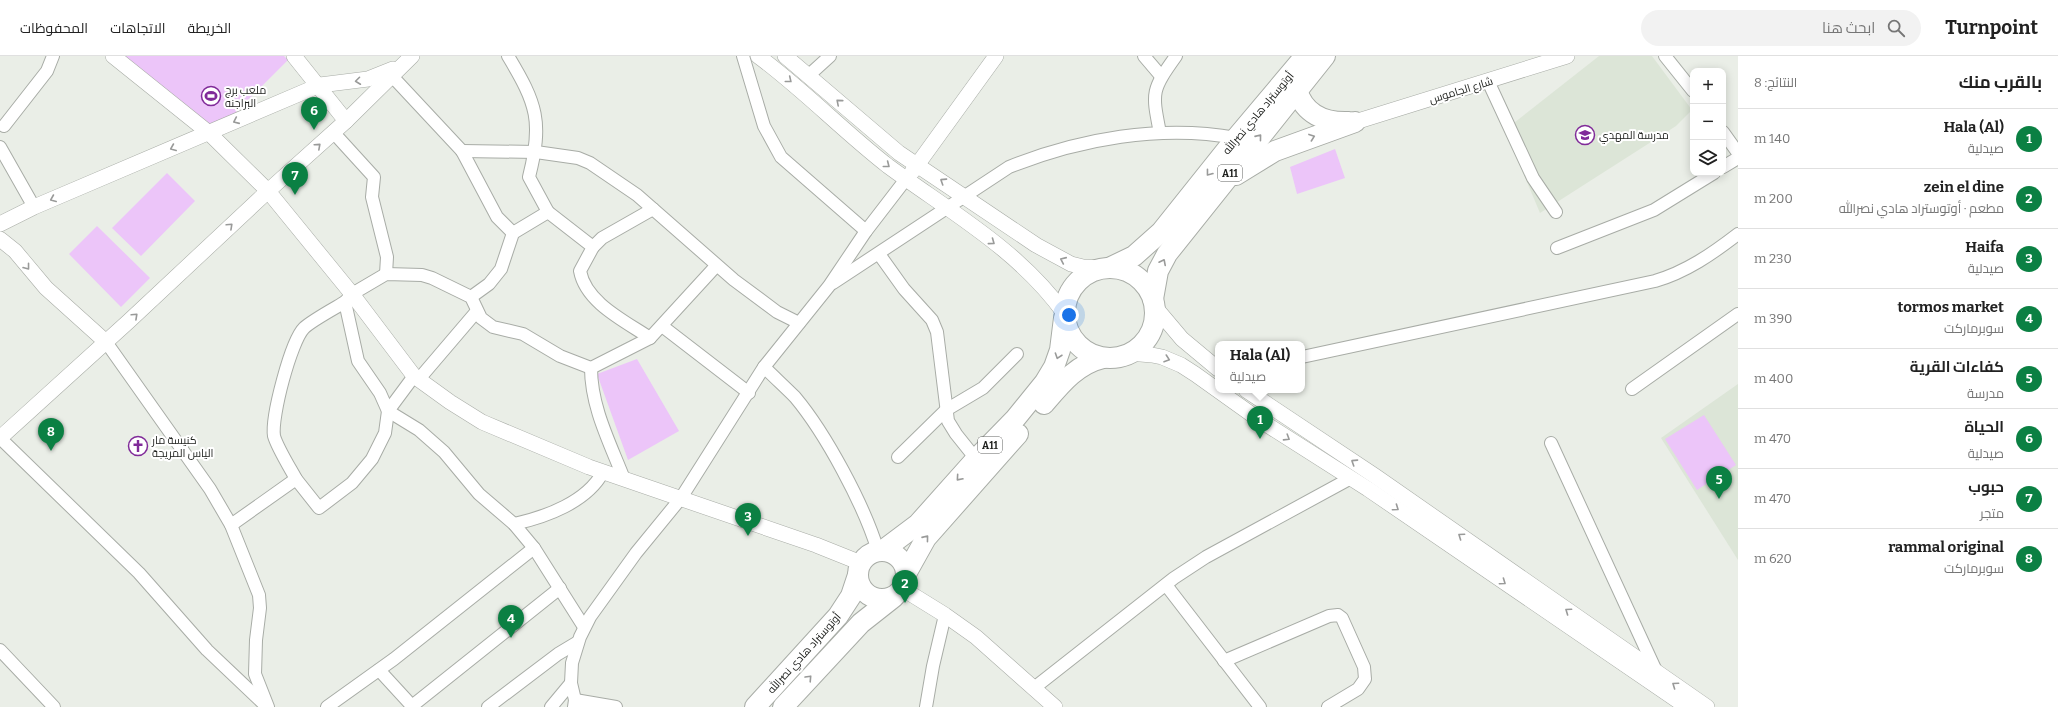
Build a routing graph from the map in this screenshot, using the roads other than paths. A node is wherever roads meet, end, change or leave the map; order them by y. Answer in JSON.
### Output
{"nodes":[{"id":1,"x":53,"y":56,"type":"edge"},
{"id":2,"x":113,"y":56,"type":"edge"},
{"id":3,"x":294,"y":56,"type":"edge"},
{"id":4,"x":508,"y":56,"type":"edge"},
{"id":5,"x":743,"y":56,"type":"edge"},
{"id":6,"x":758,"y":56,"type":"edge"},
{"id":7,"x":785,"y":56,"type":"edge"},
{"id":8,"x":830,"y":56,"type":"edge"},
{"id":9,"x":996,"y":56,"type":"edge"},
{"id":10,"x":1144,"y":56,"type":"edge"},
{"id":11,"x":1176,"y":56,"type":"edge"},
{"id":12,"x":1305,"y":56,"type":"edge"},
{"id":13,"x":1325,"y":56,"type":"edge"},
{"id":14,"x":1568,"y":56,"type":"edge"},
{"id":15,"x":1665,"y":56,"type":"edge"},
{"id":16,"x":409,"y":58,"type":"edge"},
{"id":17,"x":1540,"y":60,"type":"edge"},
{"id":18,"x":391,"y":75,"type":"junction"},
{"id":19,"x":808,"y":76,"type":"junction"},
{"id":20,"x":1161,"y":76,"type":"junction"},
{"id":21,"x":1488,"y":81,"type":"junction"},
{"id":22,"x":320,"y":85,"type":"junction"},
{"id":23,"x":1690,"y":87,"type":"edge"},
{"id":24,"x":1297,"y":90,"type":"junction"},
{"id":25,"x":346,"y":121,"type":"junction"},
{"id":26,"x":1354,"y":122,"type":"junction"},
{"id":27,"x":1,"y":128,"type":"edge"},
{"id":28,"x":333,"y":132,"type":"junction"},
{"id":29,"x":209,"y":133,"type":"junction"},
{"id":30,"x":1160,"y":133,"type":"junction"},
{"id":31,"x":1726,"y":136,"type":"edge"},
{"id":32,"x":1236,"y":138,"type":"junction"},
{"id":33,"x":0,"y":147,"type":"edge"},
{"id":34,"x":462,"y":151,"type":"junction"},
{"id":35,"x":536,"y":152,"type":"junction"},
{"id":36,"x":1738,"y":153,"type":"edge"},
{"id":37,"x":1738,"y":158,"type":"edge"},
{"id":38,"x":917,"y":165,"type":"junction"},
{"id":39,"x":3,"y":166,"type":"edge"},
{"id":40,"x":1726,"y":166,"type":"edge"},
{"id":41,"x":1709,"y":176,"type":"edge"},
{"id":42,"x":906,"y":179,"type":"junction"},
{"id":43,"x":1217,"y":189,"type":"junction"},
{"id":44,"x":268,"y":191,"type":"junction"},
{"id":45,"x":965,"y":196,"type":"junction"},
{"id":46,"x":34,"y":207,"type":"junction"},
{"id":47,"x":653,"y":209,"type":"junction"},
{"id":48,"x":947,"y":209,"type":"junction"},
{"id":49,"x":548,"y":212,"type":"junction"},
{"id":50,"x":1556,"y":212,"type":"dead end"},
{"id":51,"x":0,"y":224,"type":"edge"},
{"id":52,"x":866,"y":231,"type":"junction"},
{"id":53,"x":513,"y":233,"type":"junction"},
{"id":54,"x":1738,"y":234,"type":"edge"},
{"id":55,"x":0,"y":239,"type":"edge"},
{"id":56,"x":593,"y":247,"type":"junction"},
{"id":57,"x":1557,"y":248,"type":"dead end"},
{"id":58,"x":879,"y":254,"type":"junction"},
{"id":59,"x":716,"y":266,"type":"junction"},
{"id":60,"x":1105,"y":268,"type":"junction"},
{"id":61,"x":386,"y":274,"type":"junction"},
{"id":62,"x":828,"y":286,"type":"junction"},
{"id":63,"x":471,"y":297,"type":"junction"},
{"id":64,"x":348,"y":298,"type":"junction"},
{"id":65,"x":1154,"y":303,"type":"junction"},
{"id":66,"x":477,"y":311,"type":"junction"},
{"id":67,"x":1738,"y":314,"type":"edge"},
{"id":68,"x":1064,"y":315,"type":"junction"},
{"id":69,"x":798,"y":323,"type":"junction"},
{"id":70,"x":662,"y":326,"type":"junction"},
{"id":71,"x":650,"y":338,"type":"junction"},
{"id":72,"x":106,"y":342,"type":"junction"},
{"id":73,"x":1129,"y":353,"type":"junction"},
{"id":74,"x":1018,"y":354,"type":"dead end"},
{"id":75,"x":1305,"y":357,"type":"edge"},
{"id":76,"x":1103,"y":358,"type":"junction"},
{"id":77,"x":1215,"y":366,"type":"edge"},
{"id":78,"x":764,"y":367,"type":"junction"},
{"id":79,"x":591,"y":368,"type":"junction"},
{"id":80,"x":416,"y":378,"type":"junction"},
{"id":81,"x":1215,"y":385,"type":"edge"},
{"id":82,"x":1632,"y":389,"type":"dead end"},
{"id":83,"x":1225,"y":393,"type":"edge"},
{"id":84,"x":1250,"y":393,"type":"edge"},
{"id":85,"x":749,"y":394,"type":"junction"},
{"id":86,"x":946,"y":410,"type":"junction"},
{"id":87,"x":388,"y":411,"type":"junction"},
{"id":88,"x":0,"y":438,"type":"edge"},
{"id":89,"x":1551,"y":443,"type":"dead end"},
{"id":90,"x":898,"y":456,"type":"dead end"},
{"id":91,"x":976,"y":459,"type":"junction"},
{"id":92,"x":603,"y":472,"type":"junction"},
{"id":93,"x":624,"y":478,"type":"junction"},
{"id":94,"x":1351,"y":478,"type":"junction"},
{"id":95,"x":296,"y":479,"type":"junction"},
{"id":96,"x":681,"y":498,"type":"junction"},
{"id":97,"x":514,"y":524,"type":"junction"},
{"id":98,"x":231,"y":525,"type":"junction"},
{"id":99,"x":534,"y":548,"type":"junction"},
{"id":100,"x":880,"y":551,"type":"junction"},
{"id":101,"x":859,"y":569,"type":"junction"},
{"id":102,"x":1166,"y":584,"type":"junction"},
{"id":103,"x":901,"y":586,"type":"junction"},
{"id":104,"x":560,"y":588,"type":"junction"},
{"id":105,"x":945,"y":615,"type":"junction"},
{"id":106,"x":584,"y":627,"type":"junction"},
{"id":107,"x":578,"y":642,"type":"junction"},
{"id":108,"x":0,"y":650,"type":"edge"},
{"id":109,"x":1224,"y":661,"type":"junction"},
{"id":110,"x":379,"y":670,"type":"junction"},
{"id":111,"x":1657,"y":673,"type":"junction"},
{"id":112,"x":571,"y":682,"type":"junction"},
{"id":113,"x":1034,"y":688,"type":"junction"},
{"id":114,"x":575,"y":703,"type":"edge"},
{"id":115,"x":413,"y":706,"type":"edge"},
{"id":116,"x":54,"y":707,"type":"edge"},
{"id":117,"x":268,"y":707,"type":"edge"},
{"id":118,"x":327,"y":707,"type":"edge"},
{"id":119,"x":488,"y":707,"type":"edge"},
{"id":120,"x":551,"y":707,"type":"edge"},
{"id":121,"x":616,"y":707,"type":"edge"},
{"id":122,"x":755,"y":707,"type":"edge"},
{"id":123,"x":783,"y":707,"type":"edge"},
{"id":124,"x":926,"y":707,"type":"edge"},
{"id":125,"x":1056,"y":707,"type":"edge"},
{"id":126,"x":1260,"y":707,"type":"edge"},
{"id":127,"x":1328,"y":707,"type":"edge"},
{"id":128,"x":1687,"y":707,"type":"edge"},
{"id":129,"x":1707,"y":707,"type":"edge"}],
"edges":[{"from":1,"to":27,"type":"street"},
{"from":2,"to":29,"type":"street"},
{"from":3,"to":22,"type":"street"},
{"from":4,"to":35,"type":"street"},
{"from":5,"to":52,"type":"street"},
{"from":6,"to":42,"type":"street","one_way":true},
{"from":7,"to":19,"type":"street"},
{"from":8,"to":19,"type":"street"},
{"from":9,"to":38,"type":"street"},
{"from":10,"to":20,"type":"street"},
{"from":11,"to":20,"type":"street"},
{"from":12,"to":32,"type":"highway","name":"أوتوستراد هادي نصرالله","number":"A11"},
{"from":13,"to":24,"type":"highway","name":"أوتوستراد هادي نصرالله","number":"A11"},
{"from":14,"to":17,"type":"street","name":"شارع الجاموس"},
{"from":15,"to":23,"type":"street"},
{"from":16,"to":18,"type":"street"},
{"from":16,"to":22,"type":"street","one_way":true},
{"from":17,"to":21,"type":"street","name":"شارع الجاموس"},
{"from":18,"to":25,"type":"street"},
{"from":18,"to":34,"type":"street"},
{"from":38,"to":19,"type":"street","one_way":true},
{"from":20,"to":30,"type":"street"},
{"from":21,"to":26,"type":"street","name":"شارع الجاموس"},
{"from":21,"to":50,"type":"street"},
{"from":22,"to":25,"type":"street"},
{"from":22,"to":29,"type":"street","one_way":true},
{"from":24,"to":26,"type":"highway"},
{"from":43,"to":24,"type":"highway","name":"أوتوستراد هادي نصرالله","number":"A11","one_way":true},
{"from":25,"to":28,"type":"street"},
{"from":43,"to":26,"type":"highway","one_way":true},
{"from":44,"to":28,"type":"street","one_way":true},
{"from":28,"to":61,"type":"street"},
{"from":29,"to":44,"type":"street"},
{"from":29,"to":46,"type":"street","one_way":true},
{"from":30,"to":32,"type":"street"},
{"from":30,"to":45,"type":"street"},
{"from":31,"to":36,"type":"street"},
{"from":32,"to":60,"type":"highway","name":"أوتوستراد هادي نصرالله","number":"A11","one_way":true},
{"from":33,"to":39,"type":"street"},
{"from":34,"to":35,"type":"street"},
{"from":34,"to":53,"type":"street"},
{"from":35,"to":47,"type":"street"},
{"from":35,"to":49,"type":"street"},
{"from":37,"to":40,"type":"street"},
{"from":38,"to":42,"type":"street"},
{"from":45,"to":38,"type":"street","one_way":true},
{"from":39,"to":46,"type":"street"},
{"from":41,"to":57,"type":"street"},
{"from":42,"to":48,"type":"street"},
{"from":42,"to":52,"type":"street"},
{"from":65,"to":43,"type":"highway","name":"أوتوستراد هادي نصرالله","number":"A11","one_way":true},
{"from":44,"to":64,"type":"street"},
{"from":72,"to":44,"type":"street","one_way":true},
{"from":45,"to":48,"type":"street"},
{"from":60,"to":45,"type":"street","one_way":true},
{"from":46,"to":51,"type":"street"},
{"from":47,"to":56,"type":"street"},
{"from":47,"to":59,"type":"street"},
{"from":48,"to":58,"type":"street"},
{"from":48,"to":68,"type":"street","one_way":true},
{"from":49,"to":53,"type":"street"},
{"from":49,"to":56,"type":"street"},
{"from":52,"to":62,"type":"street"},
{"from":53,"to":63,"type":"street"},
{"from":54,"to":75,"type":"street"},
{"from":55,"to":72,"type":"street","one_way":true},
{"from":56,"to":71,"type":"street"},
{"from":58,"to":62,"type":"street"},
{"from":58,"to":86,"type":"street"},
{"from":59,"to":69,"type":"street"},
{"from":59,"to":70,"type":"street"},
{"from":60,"to":65,"type":"highway"},
{"from":60,"to":68,"type":"highway","name":"أوتوستراد هادي نصرالله","number":"A11"},
{"from":61,"to":63,"type":"street"},
{"from":61,"to":64,"type":"street"},
{"from":62,"to":69,"type":"street"},
{"from":63,"to":66,"type":"street"},
{"from":64,"to":80,"type":"street"},
{"from":64,"to":87,"type":"street"},
{"from":64,"to":95,"type":"street"},
{"from":65,"to":73,"type":"highway","name":"أوتوستراد هادي نصرالله","number":"A11"},
{"from":65,"to":77,"type":"street"},
{"from":66,"to":79,"type":"street"},
{"from":66,"to":80,"type":"street"},
{"from":67,"to":82,"type":"street"},
{"from":68,"to":76,"type":"highway","name":"أوتوستراد هادي نصرالله","number":"A11"},
{"from":68,"to":91,"type":"highway","name":"أوتوستراد هادي نصرالله","number":"A11","one_way":true},
{"from":69,"to":78,"type":"street"},
{"from":70,"to":71,"type":"street"},
{"from":70,"to":85,"type":"street"},
{"from":71,"to":79,"type":"street"},
{"from":72,"to":88,"type":"street"},
{"from":72,"to":98,"type":"street"},
{"from":73,"to":76,"type":"highway","name":"أوتوستراد هادي نصرالله","number":"A11"},
{"from":73,"to":81,"type":"street","one_way":true},
{"from":74,"to":86,"type":"street"},
{"from":103,"to":76,"type":"highway","name":"أوتوستراد هادي نصرالله","number":"A11","one_way":true},
{"from":78,"to":85,"type":"street"},
{"from":78,"to":100,"type":"street"},
{"from":79,"to":93,"type":"street"},
{"from":80,"to":87,"type":"street"},
{"from":80,"to":92,"type":"street"},
{"from":83,"to":94,"type":"street","one_way":true},
{"from":111,"to":84,"type":"street","one_way":true},
{"from":85,"to":96,"type":"street"},
{"from":86,"to":90,"type":"street"},
{"from":86,"to":91,"type":"street"},
{"from":87,"to":95,"type":"street"},
{"from":87,"to":97,"type":"street"},
{"from":88,"to":117,"type":"street"},
{"from":89,"to":111,"type":"street"},
{"from":91,"to":100,"type":"highway","name":"أوتوستراد هادي نصرالله","number":"A11","one_way":true},
{"from":92,"to":93,"type":"street"},
{"from":92,"to":97,"type":"street"},
{"from":93,"to":96,"type":"street"},
{"from":94,"to":102,"type":"street"},
{"from":94,"to":128,"type":"street","one_way":true},
{"from":95,"to":98,"type":"street"},
{"from":96,"to":101,"type":"street"},
{"from":96,"to":106,"type":"street"},
{"from":97,"to":99,"type":"street"},
{"from":98,"to":117,"type":"street"},
{"from":99,"to":104,"type":"street"},
{"from":99,"to":110,"type":"street"},
{"from":100,"to":101,"type":"highway","number":"A11"},
{"from":100,"to":103,"type":"highway"},
{"from":101,"to":103,"type":"highway"},
{"from":101,"to":122,"type":"highway","name":"أوتوستراد هادي نصرالله"},
{"from":102,"to":109,"type":"street"},
{"from":102,"to":113,"type":"street"},
{"from":103,"to":105,"type":"street"},
{"from":123,"to":103,"type":"highway","name":"أوتوستراد هادي نصرالله","number":"A11","one_way":true},
{"from":104,"to":106,"type":"street"},
{"from":104,"to":115,"type":"street"},
{"from":105,"to":113,"type":"street"},
{"from":105,"to":124,"type":"street"},
{"from":106,"to":107,"type":"street"},
{"from":107,"to":112,"type":"street"},
{"from":107,"to":119,"type":"street"},
{"from":108,"to":116,"type":"street"},
{"from":109,"to":126,"type":"street"},
{"from":109,"to":127,"type":"street"},
{"from":110,"to":115,"type":"street"},
{"from":110,"to":118,"type":"street"},
{"from":129,"to":111,"type":"street","one_way":true},
{"from":112,"to":114,"type":"street"},
{"from":112,"to":120,"type":"street"},
{"from":113,"to":125,"type":"street"},
{"from":114,"to":121,"type":"street"}]}
